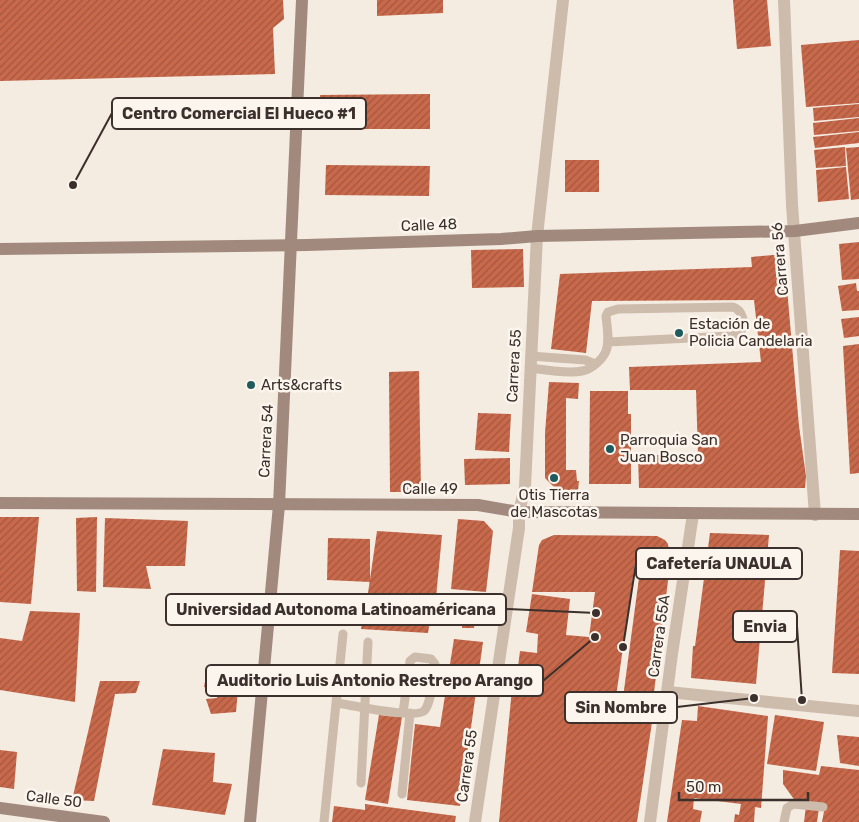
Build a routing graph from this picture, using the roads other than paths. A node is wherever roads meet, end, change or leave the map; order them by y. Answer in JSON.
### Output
{"nodes":[{"id":1,"x":302,"y":0,"type":"edge"},
{"id":2,"x":563,"y":0,"type":"edge"},
{"id":3,"x":784,"y":0,"type":"edge"},
{"id":4,"x":859,"y":223,"type":"edge"},
{"id":5,"x":794,"y":231,"type":"junction"},
{"id":6,"x":537,"y":236,"type":"junction"},
{"id":7,"x":291,"y":245,"type":"junction"},
{"id":8,"x":0,"y":249,"type":"edge"},
{"id":9,"x":608,"y":342,"type":"junction"},
{"id":10,"x":530,"y":362,"type":"junction"},
{"id":11,"x":0,"y":503,"type":"edge"},
{"id":12,"x":279,"y":505,"type":"junction"},
{"id":13,"x":519,"y":512,"type":"junction"},
{"id":14,"x":693,"y":514,"type":"junction"},
{"id":15,"x":859,"y":514,"type":"edge"},
{"id":16,"x":815,"y":515,"type":"junction"},
{"id":17,"x":343,"y":634,"type":"dead end"},
{"id":18,"x":368,"y":642,"type":"dead end"},
{"id":19,"x":668,"y":692,"type":"junction"},
{"id":20,"x":337,"y":703,"type":"junction"},
{"id":21,"x":365,"y":708,"type":"junction"},
{"id":22,"x":859,"y":711,"type":"edge"},
{"id":23,"x":407,"y":713,"type":"junction"},
{"id":24,"x":361,"y":783,"type":"dead end"},
{"id":25,"x":402,"y":794,"type":"dead end"},
{"id":26,"x":823,"y":807,"type":"dead end"},
{"id":27,"x":0,"y":808,"type":"edge"},
{"id":28,"x":104,"y":822,"type":"edge"},
{"id":29,"x":250,"y":822,"type":"edge"},
{"id":30,"x":324,"y":822,"type":"edge"},
{"id":31,"x":475,"y":822,"type":"edge"},
{"id":32,"x":650,"y":822,"type":"edge"},
{"id":33,"x":784,"y":822,"type":"edge"}],
"edges":[{"from":1,"to":7,"type":"street","name":"Carrera 54"},
{"from":2,"to":6,"type":"street","name":"Carrera 55"},
{"from":3,"to":5,"type":"street","name":"Carrera 56"},
{"from":4,"to":5,"type":"street","name":"Calle 48"},
{"from":5,"to":6,"type":"street","name":"Calle 48"},
{"from":5,"to":16,"type":"street","name":"Carrera 56"},
{"from":6,"to":7,"type":"street","name":"Calle 48"},
{"from":6,"to":10,"type":"street","name":"Carrera 55"},
{"from":7,"to":8,"type":"street","name":"Calle 48"},
{"from":7,"to":12,"type":"street","name":"Carrera 54"},
{"from":9,"to":9,"type":"lane"},
{"from":9,"to":10,"type":"lane"},
{"from":10,"to":13,"type":"street","name":"Carrera 55"},
{"from":11,"to":12,"type":"street","name":"Calle 49"},
{"from":12,"to":13,"type":"street","name":"Calle 49"},
{"from":12,"to":29,"type":"street","name":"Carrera 54"},
{"from":13,"to":14,"type":"street","name":"Calle 49"},
{"from":13,"to":31,"type":"street","name":"Carrera 55"},
{"from":14,"to":16,"type":"street","name":"Calle 49"},
{"from":14,"to":19,"type":"street","name":"Carrera 55A"},
{"from":15,"to":16,"type":"street","name":"Calle 49"},
{"from":17,"to":20,"type":"lane"},
{"from":18,"to":21,"type":"lane"},
{"from":19,"to":22,"type":"street"},
{"from":19,"to":32,"type":"street","name":"Carrera 55A"},
{"from":20,"to":21,"type":"lane"},
{"from":20,"to":30,"type":"lane"},
{"from":21,"to":23,"type":"lane"},
{"from":21,"to":24,"type":"lane"},
{"from":23,"to":23,"type":"lane"},
{"from":23,"to":25,"type":"lane"},
{"from":26,"to":33,"type":"lane"},
{"from":27,"to":28,"type":"street","name":"Calle 50"}]}
